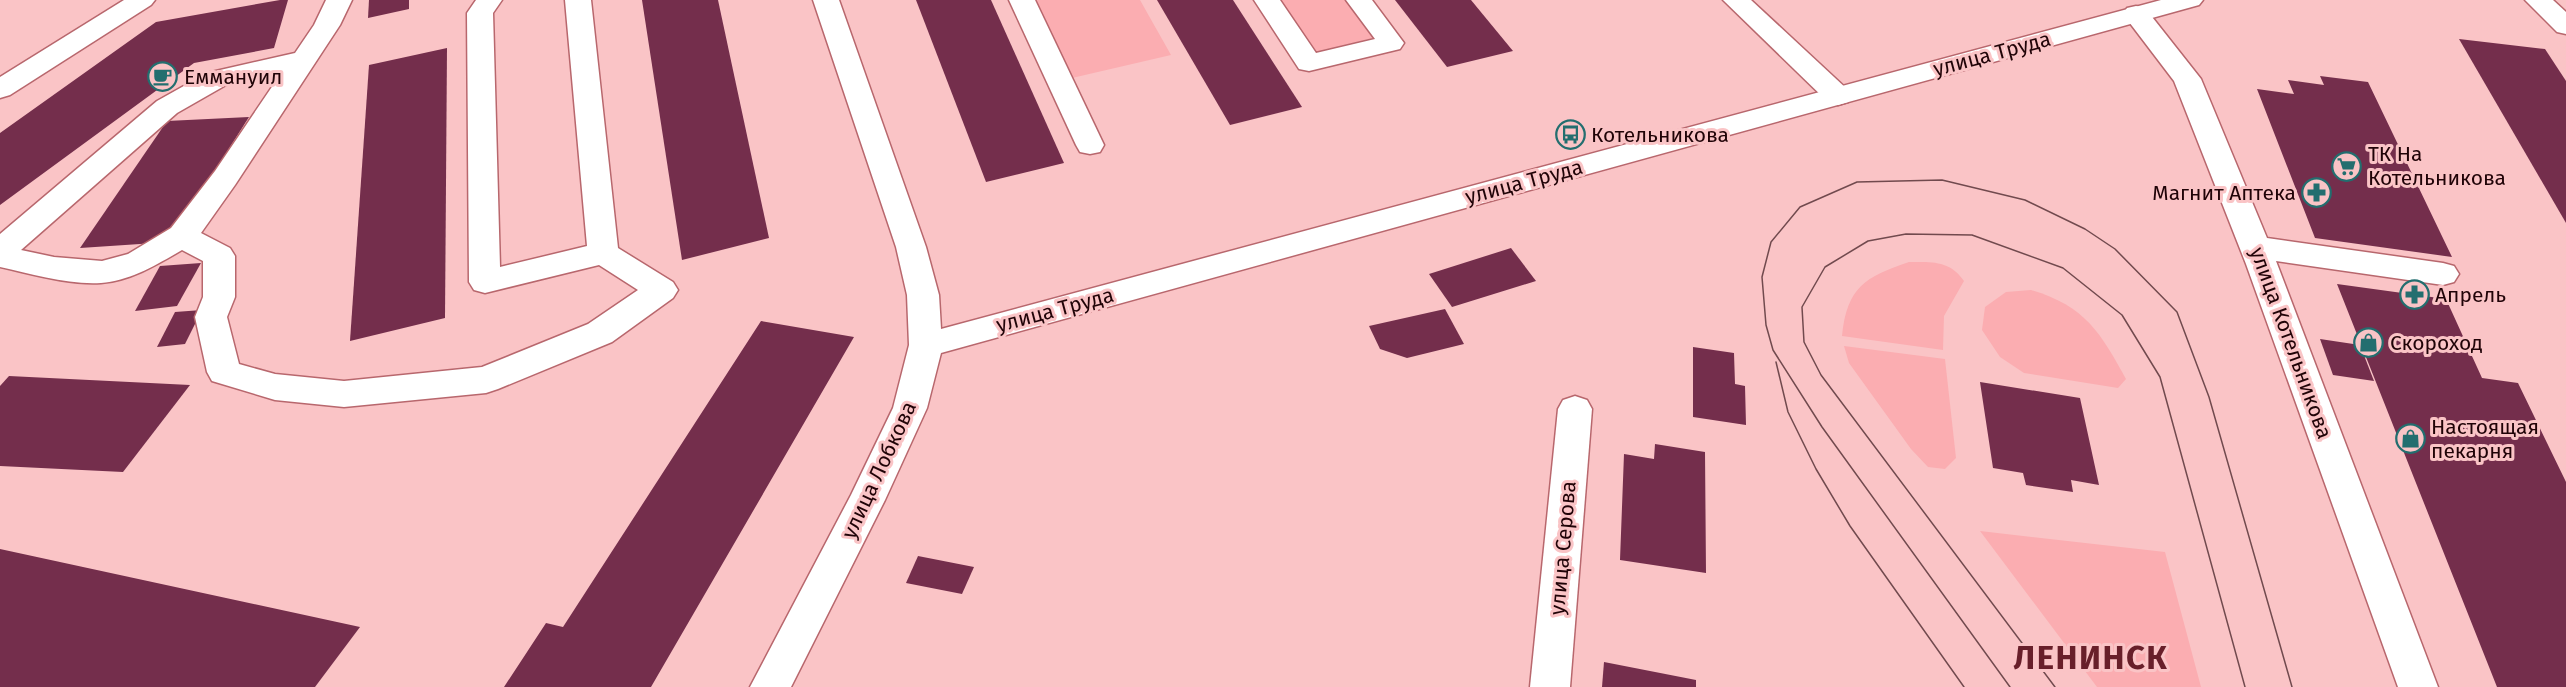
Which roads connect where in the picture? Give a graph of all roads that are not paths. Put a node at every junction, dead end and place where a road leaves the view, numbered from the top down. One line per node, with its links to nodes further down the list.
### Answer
1 (339, 0): 14 (main road)
2 (489, 0): 21 (main road)
3 (578, 0): 21 (main road)
4 (826, 0): 24 (main road, улица Лобкова)
5 (1022, 0): 17 (main road)
6 (1267, 0): 7 (main road)
7 (1359, 0)
8 (1736, 0): 16 (main road)
9 (2190, 0): 12 (main road, улица Труда)
10 (2538, 0): 13 (main road)
11 (134, 4): 15 (main road)
12 (2136, 14): 16 (main road, улица Труда); 19 (main road, улица Котельникова)
13 (2566, 26)
14 (304, 59): 18 (main road); 20 (main road)
15 (0, 90)
16 (1838, 96): 24 (main road, улица Труда)
17 (1090, 145)
18 (182, 236): 21 (main road); 22 (main road)
19 (2255, 247): 23 (main road); 28 (main road, улица Котельникова)
20 (0, 249)
21 (603, 253)
22 (0, 256)
23 (2444, 274)
24 (926, 345): 26 (main road, улица Лобкова)
25 (1575, 409): 27 (main road, улица Серова)
26 (770, 687)
27 (1550, 687)
28 (2418, 687)

